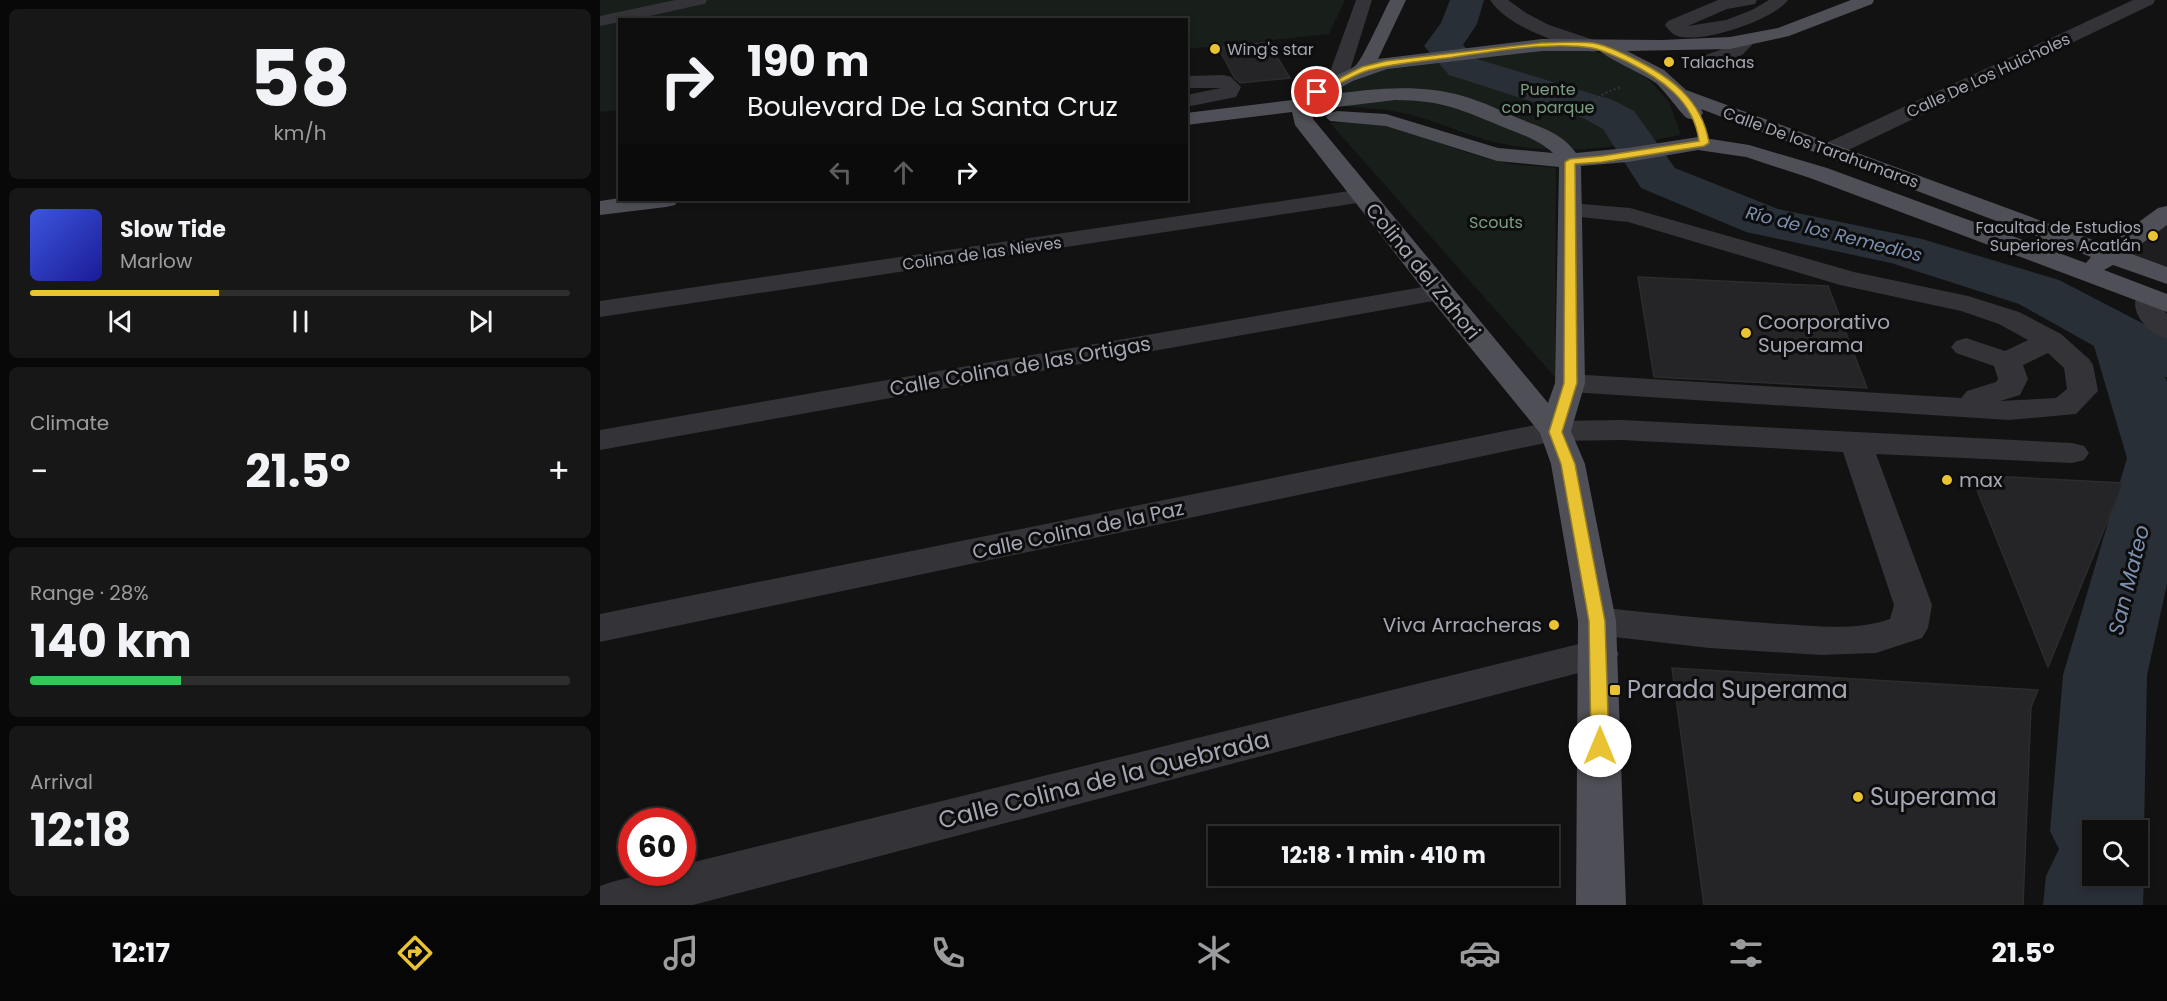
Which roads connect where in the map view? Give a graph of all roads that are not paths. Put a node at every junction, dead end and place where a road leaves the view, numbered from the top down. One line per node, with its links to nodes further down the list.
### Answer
1 (631, 0): 11 (street)
2 (699, 0): 12 (street)
3 (1365, 0): 17 (street)
4 (1398, 0): 16 (main road)
5 (1498, 0): 14 (street)
6 (1749, 0): 7 (street)
7 (1780, 0)
8 (1866, 0): 13 (main road)
9 (2115, 0): 10 (street)
10 (2147, 5): 25 (street, Calle De Los Huicholes)
11 (600, 8)
12 (600, 21)
13 (1740, 42): 14 (main road); 15 (street)
14 (1593, 46): 16 (main road); 19 (main road)
15 (1696, 65)
16 (1364, 69): 17 (main road)
17 (1337, 81): 21 (main road)
18 (1188, 82): 20 (street)
19 (1682, 95): 24 (main road, Calle De los Tarahumaras); 25 (main road, Calle De los Tarahumaras)
20 (1188, 101)
21 (1302, 112): 22 (main road); 23 (main road); 26 (main road); 26 (main road); 29 (main road, Colina del Zahori)
22 (1188, 119)
23 (1188, 135)
24 (1704, 143): 26 (main road); 35 (main road, Calle De los Tarahumaras)
25 (1830, 150): 34 (main road, Calle De los Tarahumaras)
26 (1570, 162): 32 (main road)
27 (618, 189): 28 (main road)
28 (600, 192)
29 (1363, 196): 36 (main road, Colina del Zahori); 38 (street, Colina de las Nieves)
30 (658, 201): 31 (main road)
31 (600, 208)
32 (1570, 210): 40 (street); 43 (main road)
33 (2167, 213): 34 (main road)
34 (2112, 254): 35 (main road); 37 (main road, Calle De los Tarahumaras)
35 (2088, 272): 37 (main road, Calle De los Tarahumaras)
36 (1440, 292): 45 (main road, Colina del Zahori); 46 (street, Calle Colina de las Ortigas)
37 (2161, 292): 39 (street)
38 (600, 309)
39 (2167, 330)
40 (2051, 340): 42 (street); 44 (street)
41 (1966, 347): 42 (street)
42 (2007, 361): 44 (street)
43 (1570, 383): 44 (street); 45 (main road)
44 (1977, 411)
45 (1555, 432): 47 (street, Calle Colina de la Paz); 49 (street, Calle Colina de la Paz); 50 (main road, Colina del Zahori)
46 (600, 440)
47 (1856, 442): 48 (street, Calle Colina de la Paz); 50 (street)
48 (2072, 453)
49 (600, 628)
50 (1598, 638): 51 (street, Calle Colina de la Quebrada); 52 (main road, Colina del Zahori)
51 (609, 905)
52 (1601, 905)

